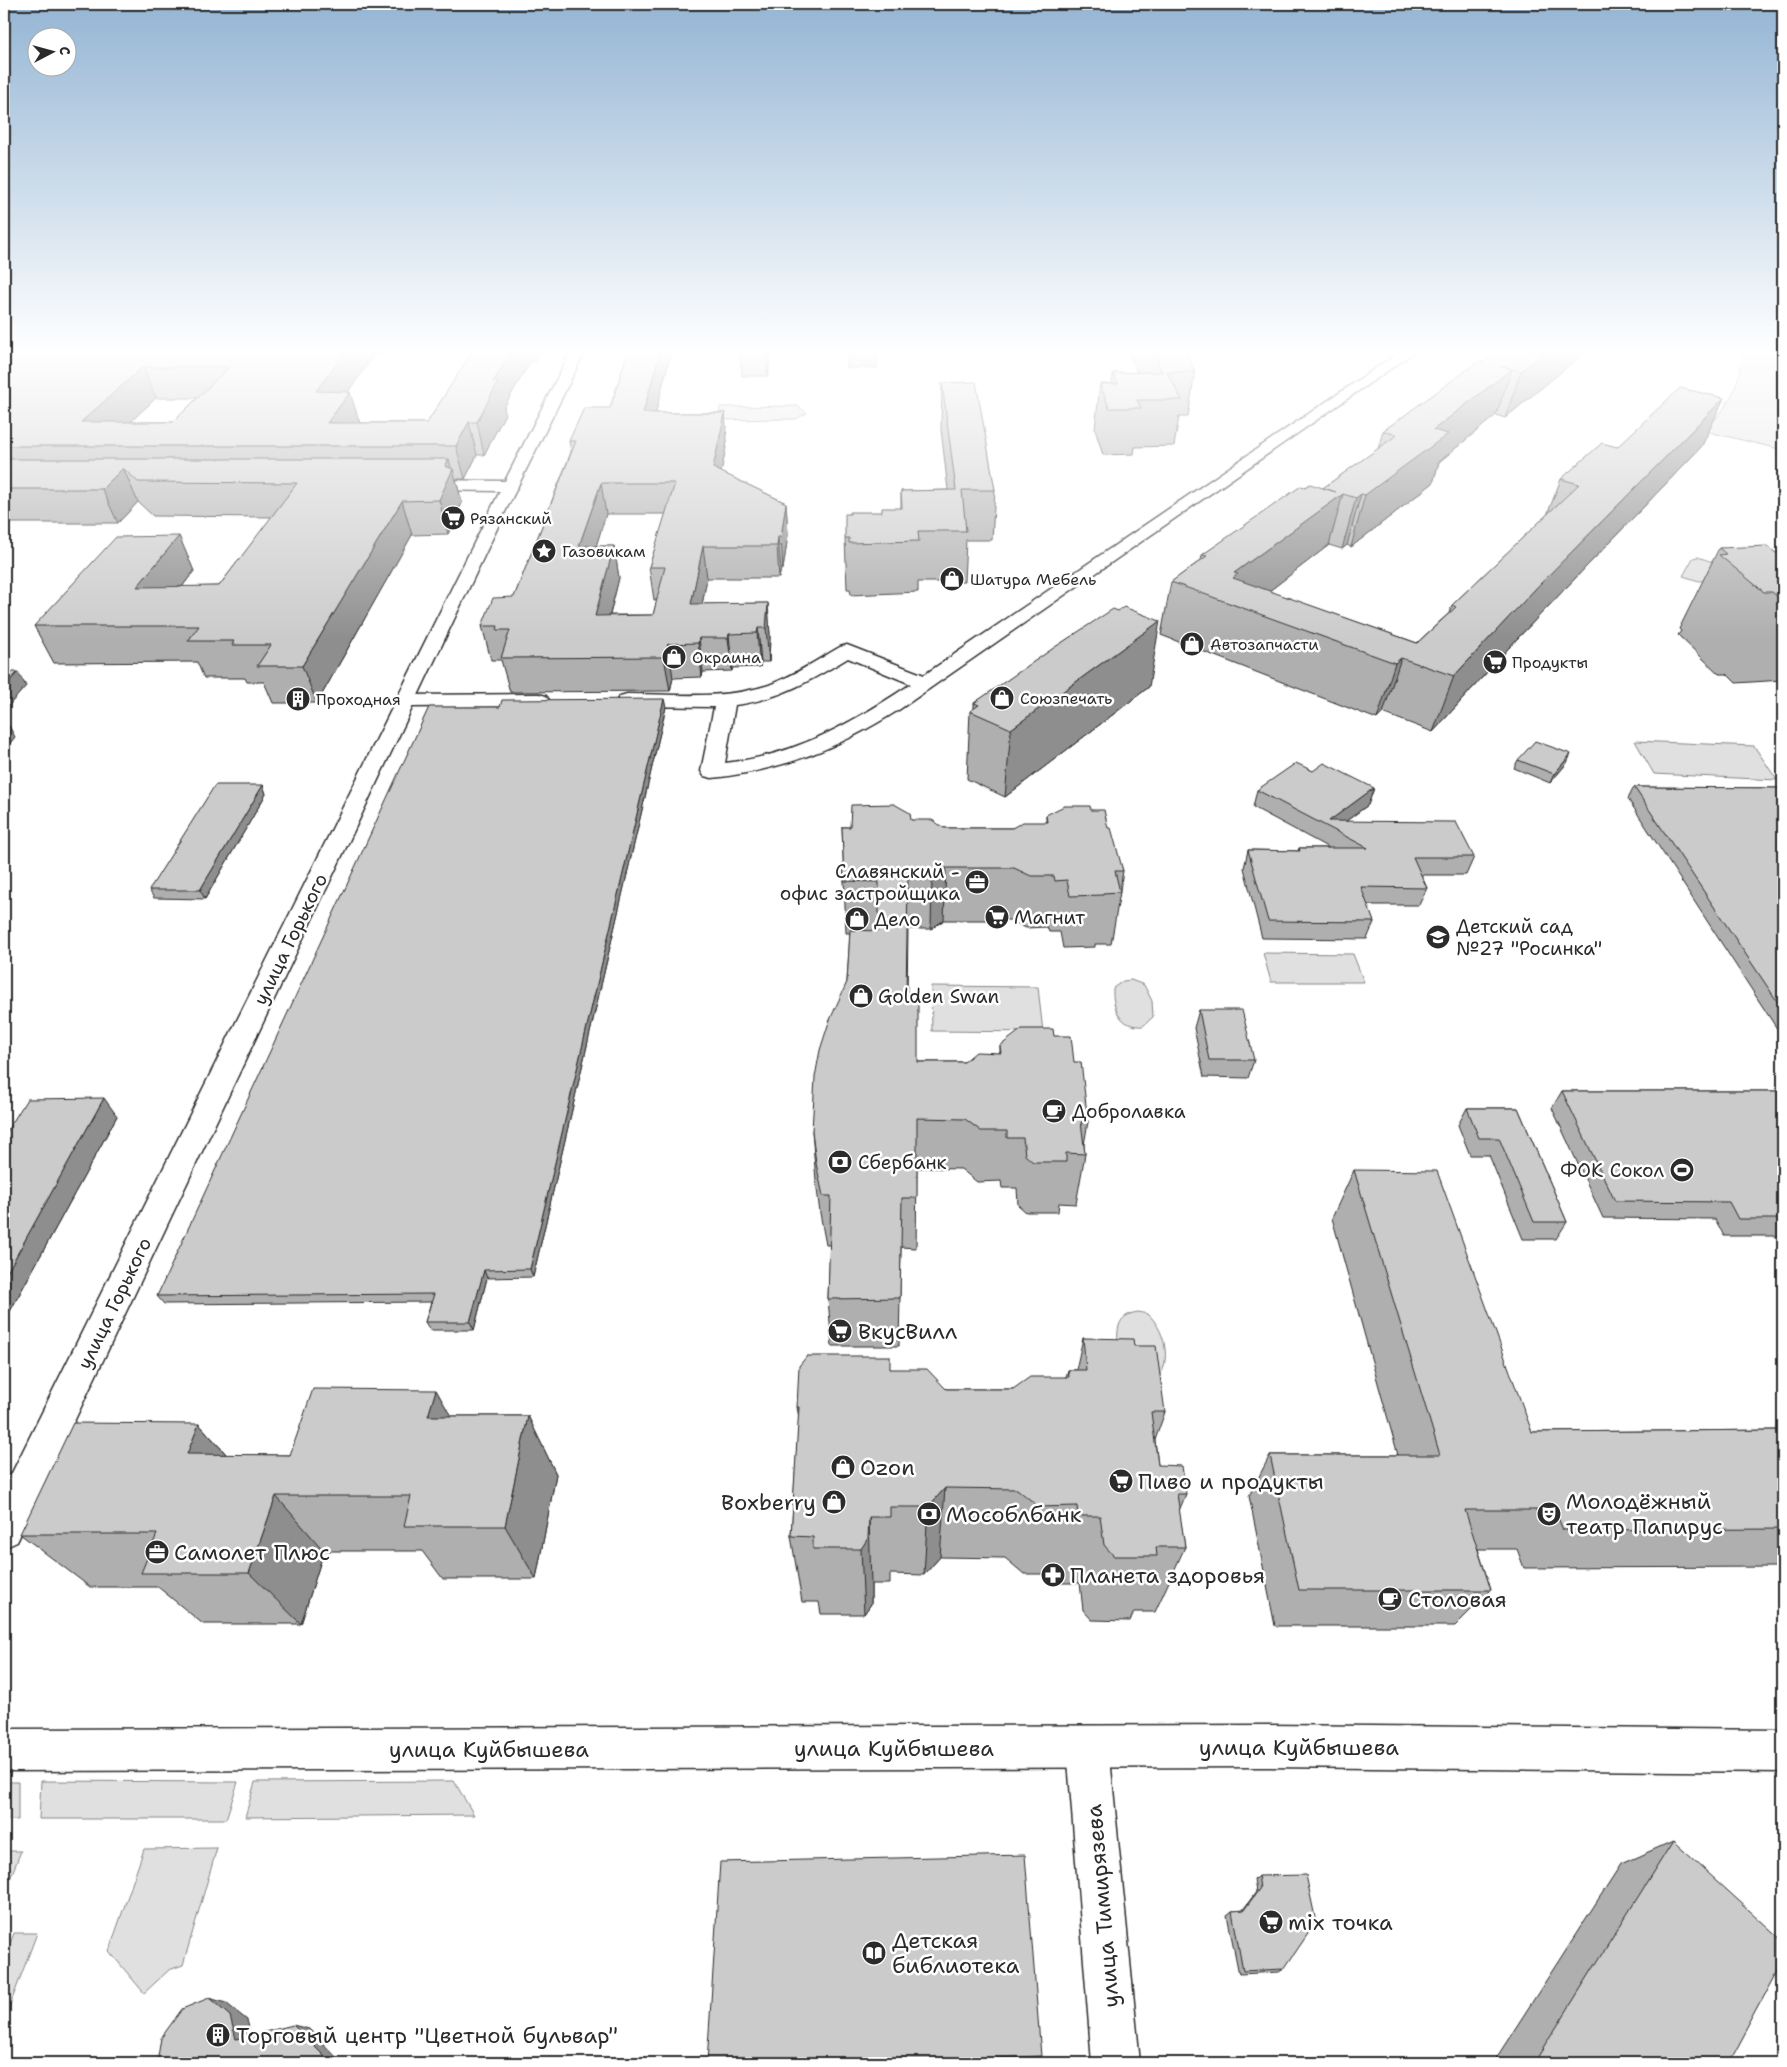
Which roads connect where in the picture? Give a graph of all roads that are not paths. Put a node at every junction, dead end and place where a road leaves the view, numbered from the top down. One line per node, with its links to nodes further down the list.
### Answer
1 (530, 445): 4 (street, улица Горького)
2 (1272, 445): 5 (street)
3 (403, 486): 4 (street)
4 (510, 486): 9 (street, улица Горького)
5 (925, 682): 6 (street); 6 (street)
6 (726, 699): 8 (street)
7 (558, 700): 9 (street)
8 (606, 700)
9 (406, 701): 10 (street, улица Горького)
10 (4, 1529)
11 (1088, 1748): 12 (street, улица Куйбышева); 13 (street, улица Куйбышева); 14 (street, улица Тимирязева)
12 (4, 1750)
13 (1783, 1751)
14 (1116, 2063)

